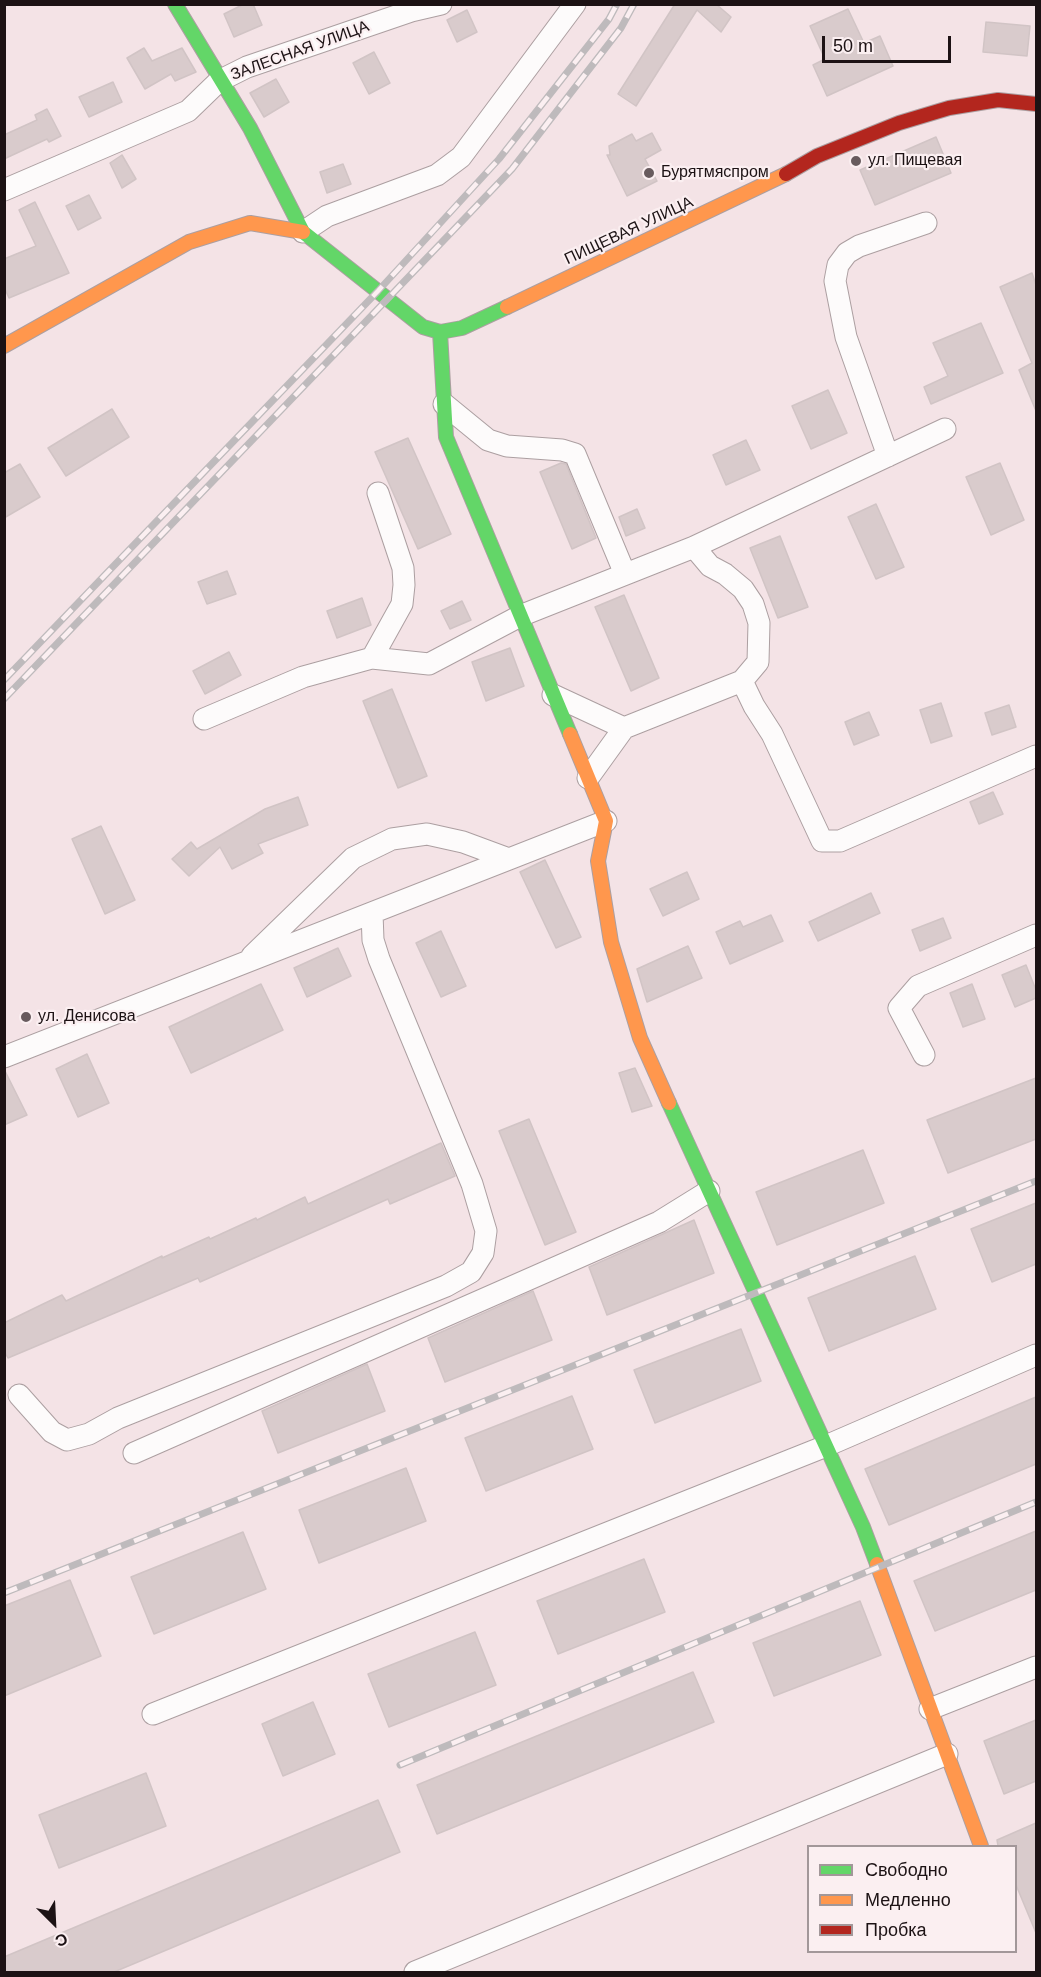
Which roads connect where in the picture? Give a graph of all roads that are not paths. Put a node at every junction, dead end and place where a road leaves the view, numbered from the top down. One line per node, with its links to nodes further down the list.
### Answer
1 (175, 4): 4 (street)
2 (441, 4): 4 (street, ЗАЛЕСНАЯ УЛИЦА)
3 (565, 10): 8 (street)
4 (219, 81): 6 (street, ЗАЛЕСНАЯ УЛИЦА); 8 (street)
5 (1036, 104): 9 (street, ПИЩЕВАЯ УЛИЦА)
6 (4, 190)
7 (926, 223): 13 (street)
8 (303, 232): 9 (street); 10 (street)
9 (440, 332): 11 (street)
10 (4, 346)
11 (444, 404): 16 (street); 17 (street)
12 (945, 429): 13 (street)
13 (888, 456): 15 (street)
14 (378, 493): 18 (street)
15 (694, 547): 16 (street); 19 (street)
16 (625, 574): 17 (street)
17 (520, 616): 18 (street); 20 (street)
18 (372, 658): 21 (street)
19 (742, 681): 22 (street); 23 (street)
20 (553, 694): 22 (street); 24 (street)
21 (204, 719)
22 (624, 728): 24 (street)
23 (1036, 756)
24 (588, 778): 25 (street)
25 (606, 821): 26 (street); 32 (street)
26 (509, 859): 27 (street); 29 (street)
27 (372, 913): 29 (street); 34 (street)
28 (1036, 935): 30 (street)
29 (246, 963): 31 (street)
30 (924, 1055)
31 (4, 1057)
32 (709, 1191): 35 (street); 36 (street)
33 (1036, 1355): 35 (street)
34 (19, 1395)
35 (826, 1446): 38 (street); 39 (street)
36 (135, 1453)
37 (1036, 1667): 38 (street)
38 (930, 1709): 40 (street)
39 (153, 1713)
40 (947, 1754): 41 (street); 42 (street)
41 (981, 1845)
42 (415, 1972)

